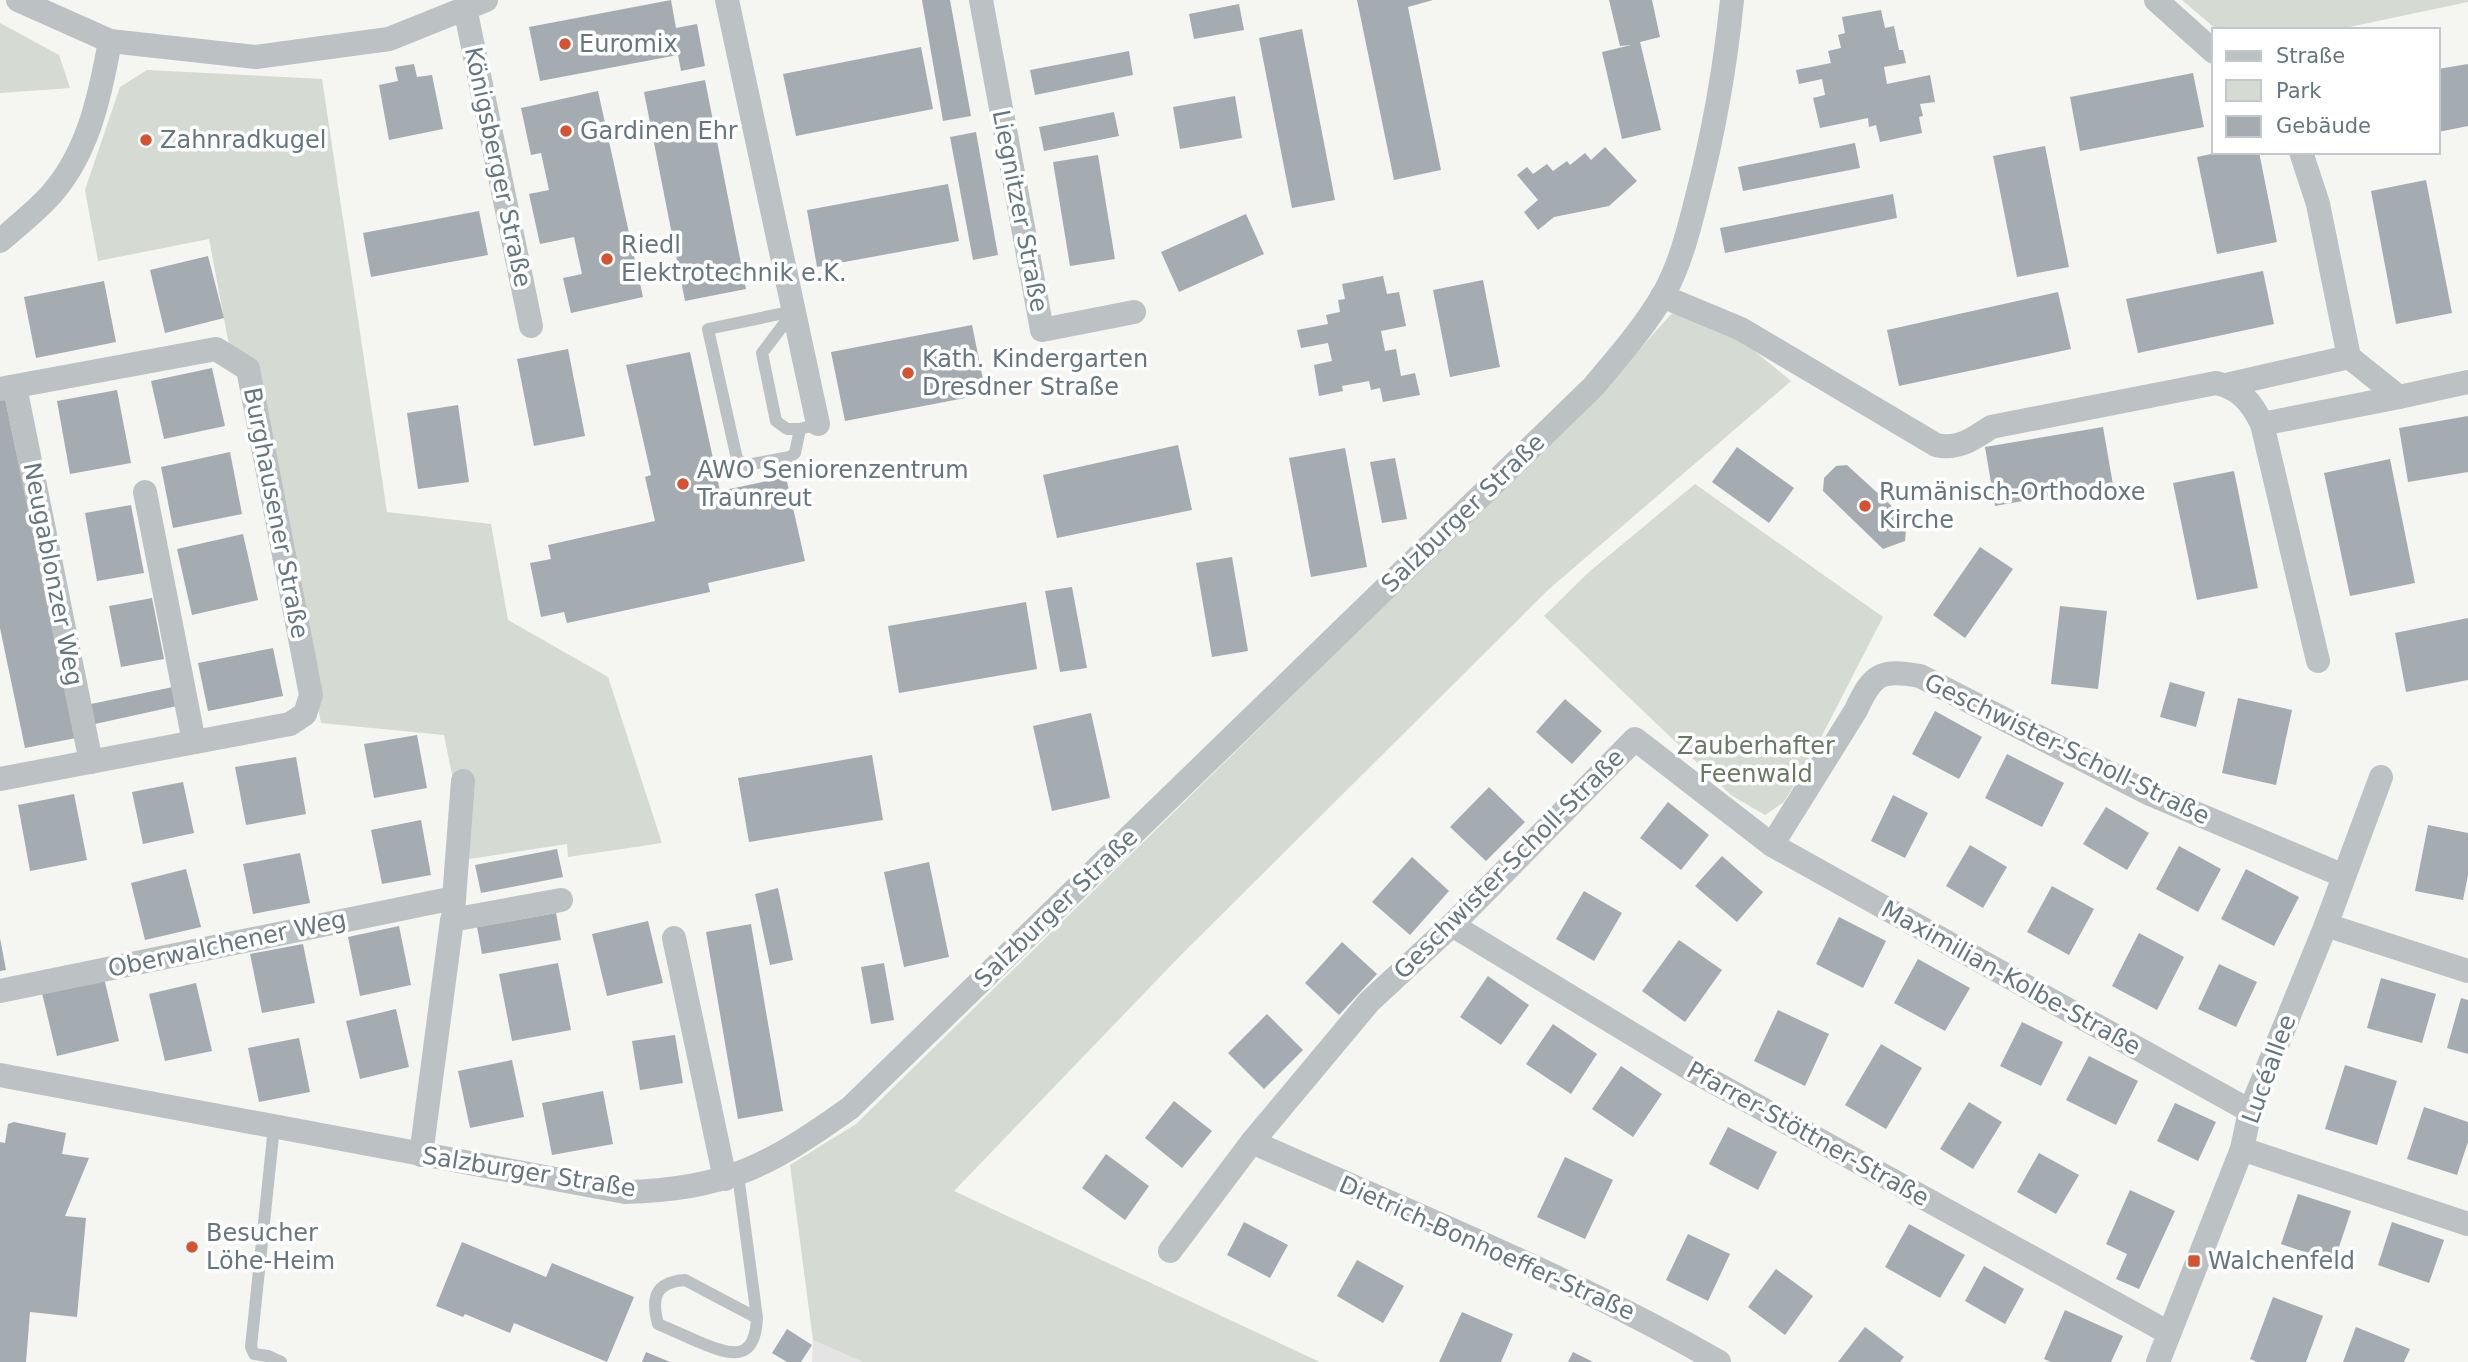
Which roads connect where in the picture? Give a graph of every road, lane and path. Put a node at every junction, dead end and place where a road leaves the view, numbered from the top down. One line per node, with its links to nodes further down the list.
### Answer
1 (18, 0): 7 (street)
2 (727, 0): 12 (street)
3 (981, 0): 13 (street, Liegnitzer Straße)
4 (1732, 0): 11 (street, Salzburger Straße)
5 (2156, 0): 8 (street)
6 (476, 4): 7 (street); 14 (street, Königsberger Straße)
7 (110, 41): 10 (street)
8 (2212, 50)
9 (2302, 154): 15 (street)
10 (0, 241)
11 (1662, 296): 17 (street); 44 (street, Salzburger Straße)
12 (794, 311): 21 (street); 21 (lane); 21 (lane)
13 (1134, 312)
14 (531, 326)
15 (2349, 357): 17 (street); 19 (street)
16 (2468, 382): 19 (street)
17 (2226, 385): 20 (street)
18 (8, 388): 24 (street, Burghausener Straße); 25 (street, Neugablonzer Weg)
19 (2399, 397): 20 (street)
20 (2262, 424): 23 (street)
21 (809, 426)
22 (145, 492): 24 (street)
23 (2318, 661)
24 (194, 742): 25 (street, Burghausener Straße)
25 (91, 762): 27 (street, Burghausener Straße)
26 (2381, 776): 30 (street, Lucéallee)
27 (0, 779)
28 (463, 781): 32 (street)
29 (1772, 845): 30 (street, Geschwister-Scholl-Straße); 33 (street, Geschwister-Scholl-Straße); 39 (street, Maximilian-Kolbe-Straße)
30 (2344, 876): 34 (street, Lucéallee)
31 (561, 900): 32 (street, Oberwalchener Weg)
32 (453, 909): 37 (street, Oberwalchener Weg); 43 (street)
33 (1452, 925): 41 (street, Geschwister-Scholl-Straße); 48 (street, Pfarrer-Stöttner-Straße)
34 (2326, 925): 36 (street); 39 (street, Lucéallee)
35 (674, 938): 44 (street)
36 (2468, 971)
37 (0, 990)
38 (0, 1074): 40 (street, Salzburger Straße)
39 (2250, 1111): 42 (street, Lucéallee)
40 (274, 1127): 43 (street, Salzburger Straße); 49 (lane)
41 (1252, 1142): 46 (street, Geschwister-Scholl-Straße); 50 (street, Dietrich-Bonhoeffer-Straße)
42 (2242, 1149): 45 (street); 48 (street, Lucéallee)
43 (421, 1155): 44 (street, Salzburger Straße)
44 (732, 1177): 47 (lane)
45 (2468, 1224)
46 (1170, 1251)
47 (757, 1318): 47 (lane)
48 (2169, 1333): 51 (street, Lucéallee)
49 (281, 1362)
50 (1718, 1362)
51 (2158, 1362)

